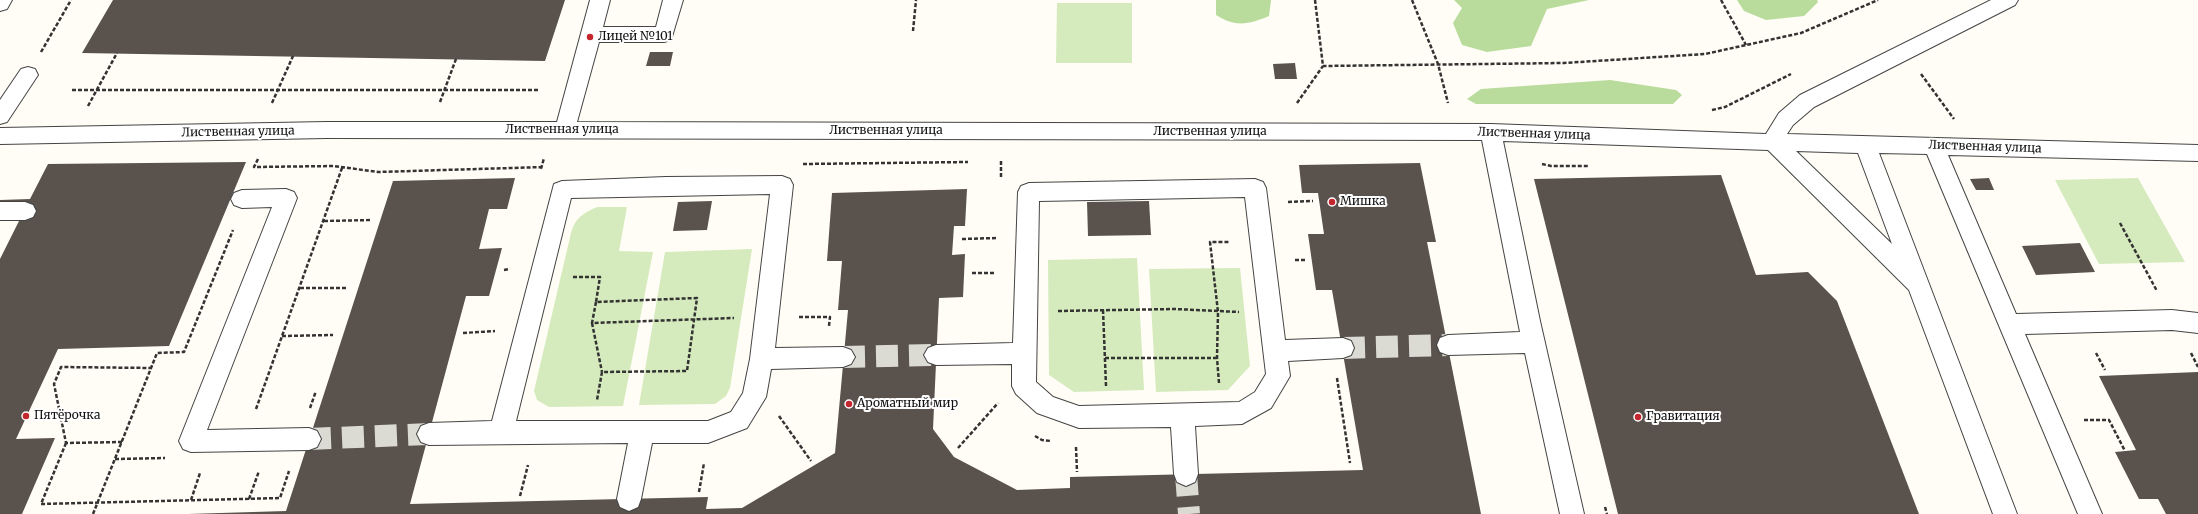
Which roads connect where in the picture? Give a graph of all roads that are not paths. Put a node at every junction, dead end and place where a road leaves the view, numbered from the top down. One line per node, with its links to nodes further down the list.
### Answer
1 (2, 0): 5 (street)
2 (600, 0): 6 (street)
3 (673, 0): 6 (street)
4 (2008, 0): 11 (street)
5 (0, 4)
6 (592, 34): 9 (street)
7 (28, 75): 8 (street)
8 (0, 116)
9 (558, 130): 10 (street, Лиственная улица); 12 (street, Лиственная улица)
10 (0, 136)
11 (1772, 141): 12 (street, Лиственная улица); 13 (street, Лиственная улица); 19 (street)
12 (1493, 142): 22 (street)
13 (1865, 144): 14 (street, Лиственная улица); 19 (street)
14 (1934, 146): 15 (street, Лиственная улица); 21 (street)
15 (2198, 153)
16 (242, 199): 34 (street)
17 (0, 211): 18 (street)
18 (25, 211)
19 (1917, 283): 38 (street)
20 (2198, 323): 21 (street)
21 (2010, 324): 39 (street)
22 (1534, 342): 23 (street); 37 (street)
23 (1448, 345)
24 (1337, 348): 25 (street)
25 (1275, 351): 26 (street); 30 (street)
26 (1024, 353): 27 (street); 30 (street)
27 (936, 355)
28 (840, 357): 29 (street)
29 (762, 359): 31 (street); 32 (street)
30 (1182, 416): 35 (street)
31 (502, 432): 32 (street); 33 (street)
32 (642, 432): 36 (street)
33 (429, 434)
34 (304, 439)
35 (1186, 474)
36 (629, 499)
37 (1572, 514)
38 (2005, 514)
39 (2090, 514)

